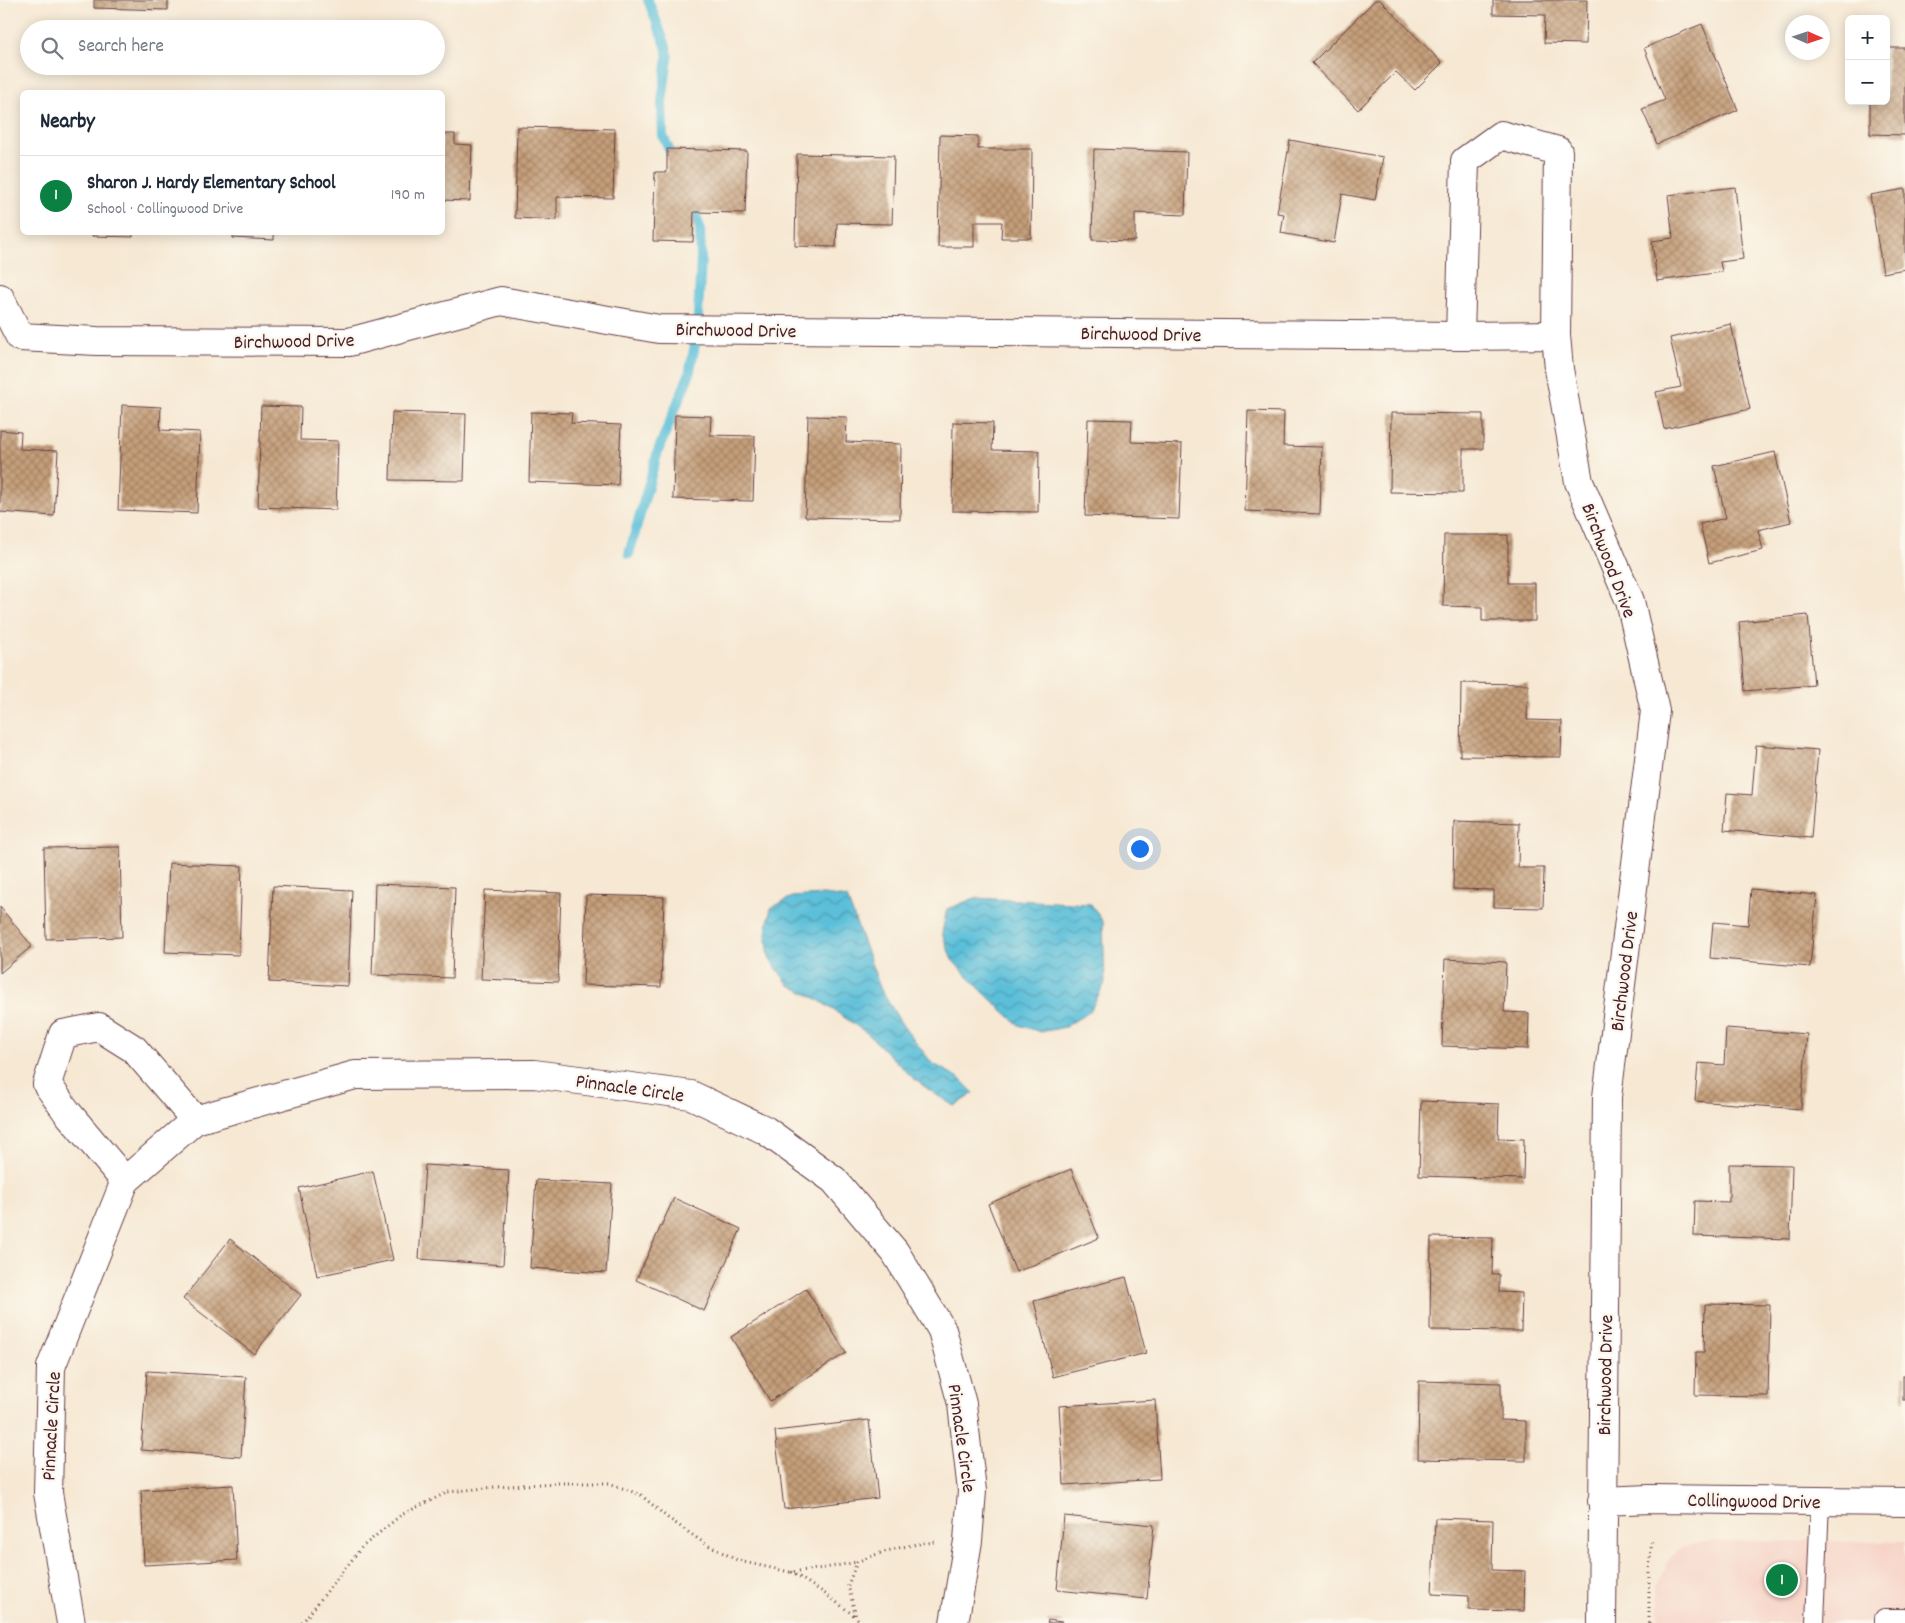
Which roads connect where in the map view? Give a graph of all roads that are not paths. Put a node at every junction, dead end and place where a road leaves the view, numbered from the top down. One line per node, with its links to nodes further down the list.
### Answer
1 (0, 298): 3 (street, Birchwood Drive)
2 (1556, 335): 3 (street, Birchwood Drive); 3 (street, Birchwood Drive); 6 (street, Birchwood Drive)
3 (1460, 336)
4 (195, 1120): 5 (street, Pinnacle Circle); 5 (street); 11 (street, Pinnacle Circle)
5 (125, 1181): 10 (street, Pinnacle Circle)
6 (1602, 1501): 7 (street, Collingwood Drive); 12 (street, Birchwood Drive)
7 (1820, 1501): 8 (street, Collingwood Drive); 13 (lane)
8 (1905, 1502)
9 (1905, 1618): 14 (lane)
10 (71, 1623)
11 (954, 1623)
12 (1602, 1623)
13 (1815, 1623)
14 (1884, 1623)

